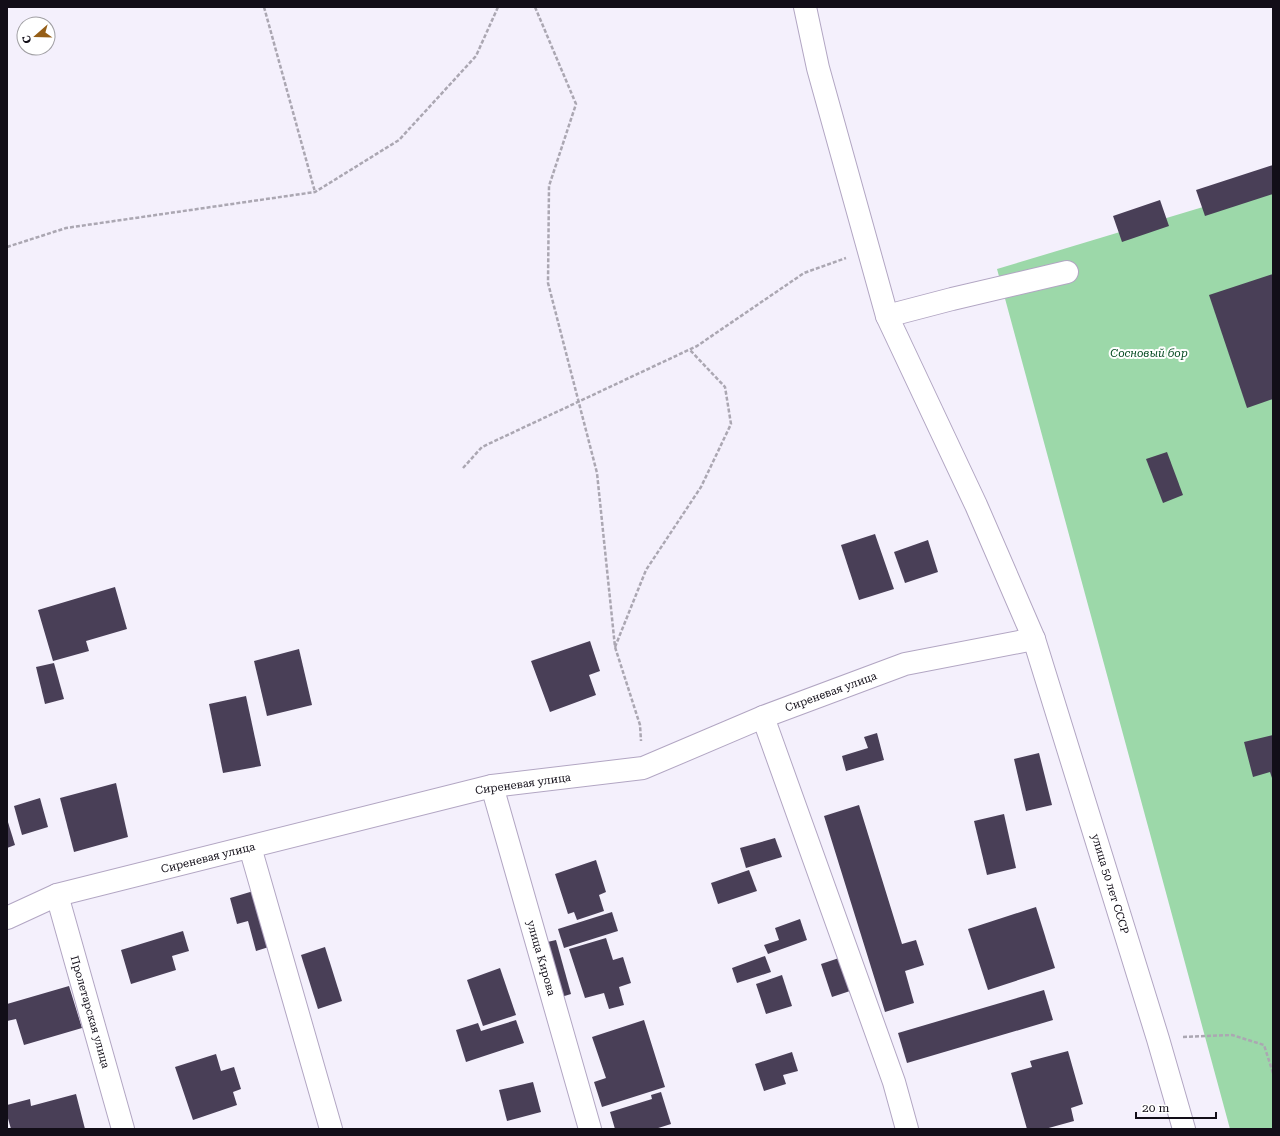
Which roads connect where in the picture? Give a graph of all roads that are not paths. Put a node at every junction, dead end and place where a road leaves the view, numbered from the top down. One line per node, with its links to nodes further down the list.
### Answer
1 (805, 7): 3 (street, улица 50 лет СССР)
2 (1067, 272): 3 (street)
3 (887, 316): 4 (street, улица 50 лет СССР)
4 (1034, 639): 5 (street, Сиреневая улица); 14 (street, улица 50 лет СССР)
5 (764, 717): 6 (street, Сиреневая улица); 13 (street)
6 (492, 786): 7 (street, Сиреневая улица); 12 (street, улица Кирова)
7 (250, 847): 8 (street, Сиреневая улица); 11 (street)
8 (57, 895): 9 (street, Сиреневая улица); 10 (street, Пролетарская улица)
9 (7, 918)
10 (123, 1129)
11 (332, 1129)
12 (590, 1129)
13 (908, 1129)
14 (1184, 1129)

